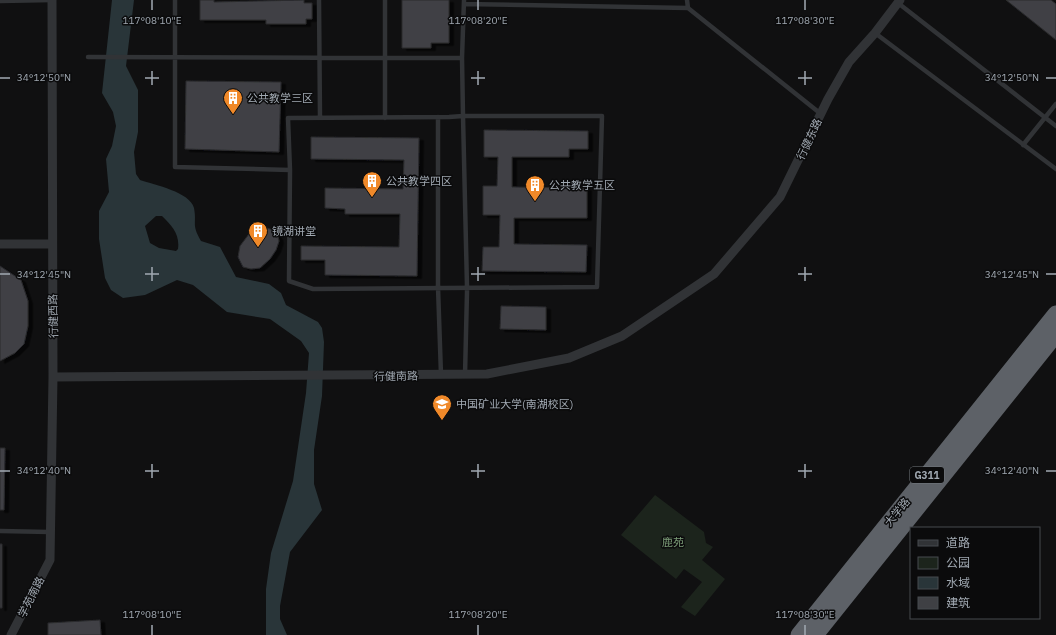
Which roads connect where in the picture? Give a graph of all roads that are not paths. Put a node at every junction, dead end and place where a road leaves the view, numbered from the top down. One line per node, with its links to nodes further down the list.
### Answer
1 (52, 0): 6 (lane); 28 (street, 行健西路)
2 (175, 0): 12 (lane)
3 (319, 0): 13 (lane)
4 (385, 0): 14 (lane)
5 (687, 0): 9 (lane)
6 (0, 1)
7 (464, 2): 9 (lane); 15 (lane)
8 (899, 2): 10 (street, 行健东路); 22 (lane)
9 (688, 8): 17 (lane)
10 (876, 33): 17 (street, 行健东路); 24 (lane)
11 (88, 56): 12 (lane)
12 (175, 57): 13 (lane); 26 (lane)
13 (319, 58): 14 (lane); 20 (lane)
14 (386, 58): 15 (lane); 21 (lane)
15 (462, 58): 18 (lane)
16 (1056, 104): 22 (lane)
17 (821, 114): 29 (street, 行健东路)
18 (463, 116): 19 (lane); 31 (lane); 31 (lane)
19 (438, 117): 21 (lane); 30 (lane)
20 (320, 118): 21 (lane); 26 (lane)
21 (385, 118)
22 (1045, 118): 23 (lane); 24 (lane)
23 (1056, 126)
24 (1023, 145): 25 (lane)
25 (1056, 169)
26 (290, 170): 30 (lane)
27 (0, 244): 28 (street)
28 (52, 244): 36 (street, 行健西路)
29 (714, 274): 35 (street, 行健南路)
30 (438, 287): 31 (lane); 34 (lane)
31 (467, 287): 35 (lane)
32 (1056, 314): 41 (highway, 大学路 / G311)
33 (1056, 334): 42 (highway, 大学路 / G311)
34 (441, 375): 35 (street, 行健南路); 36 (street, 行健南路)
35 (465, 375)
36 (54, 377): 38 (street, 行健西路)
37 (0, 531): 38 (lane)
38 (51, 532): 39 (street, 行健西路)
39 (50, 560): 40 (street, 学苑南路)
40 (12, 635)
41 (799, 635)
42 (815, 635)

